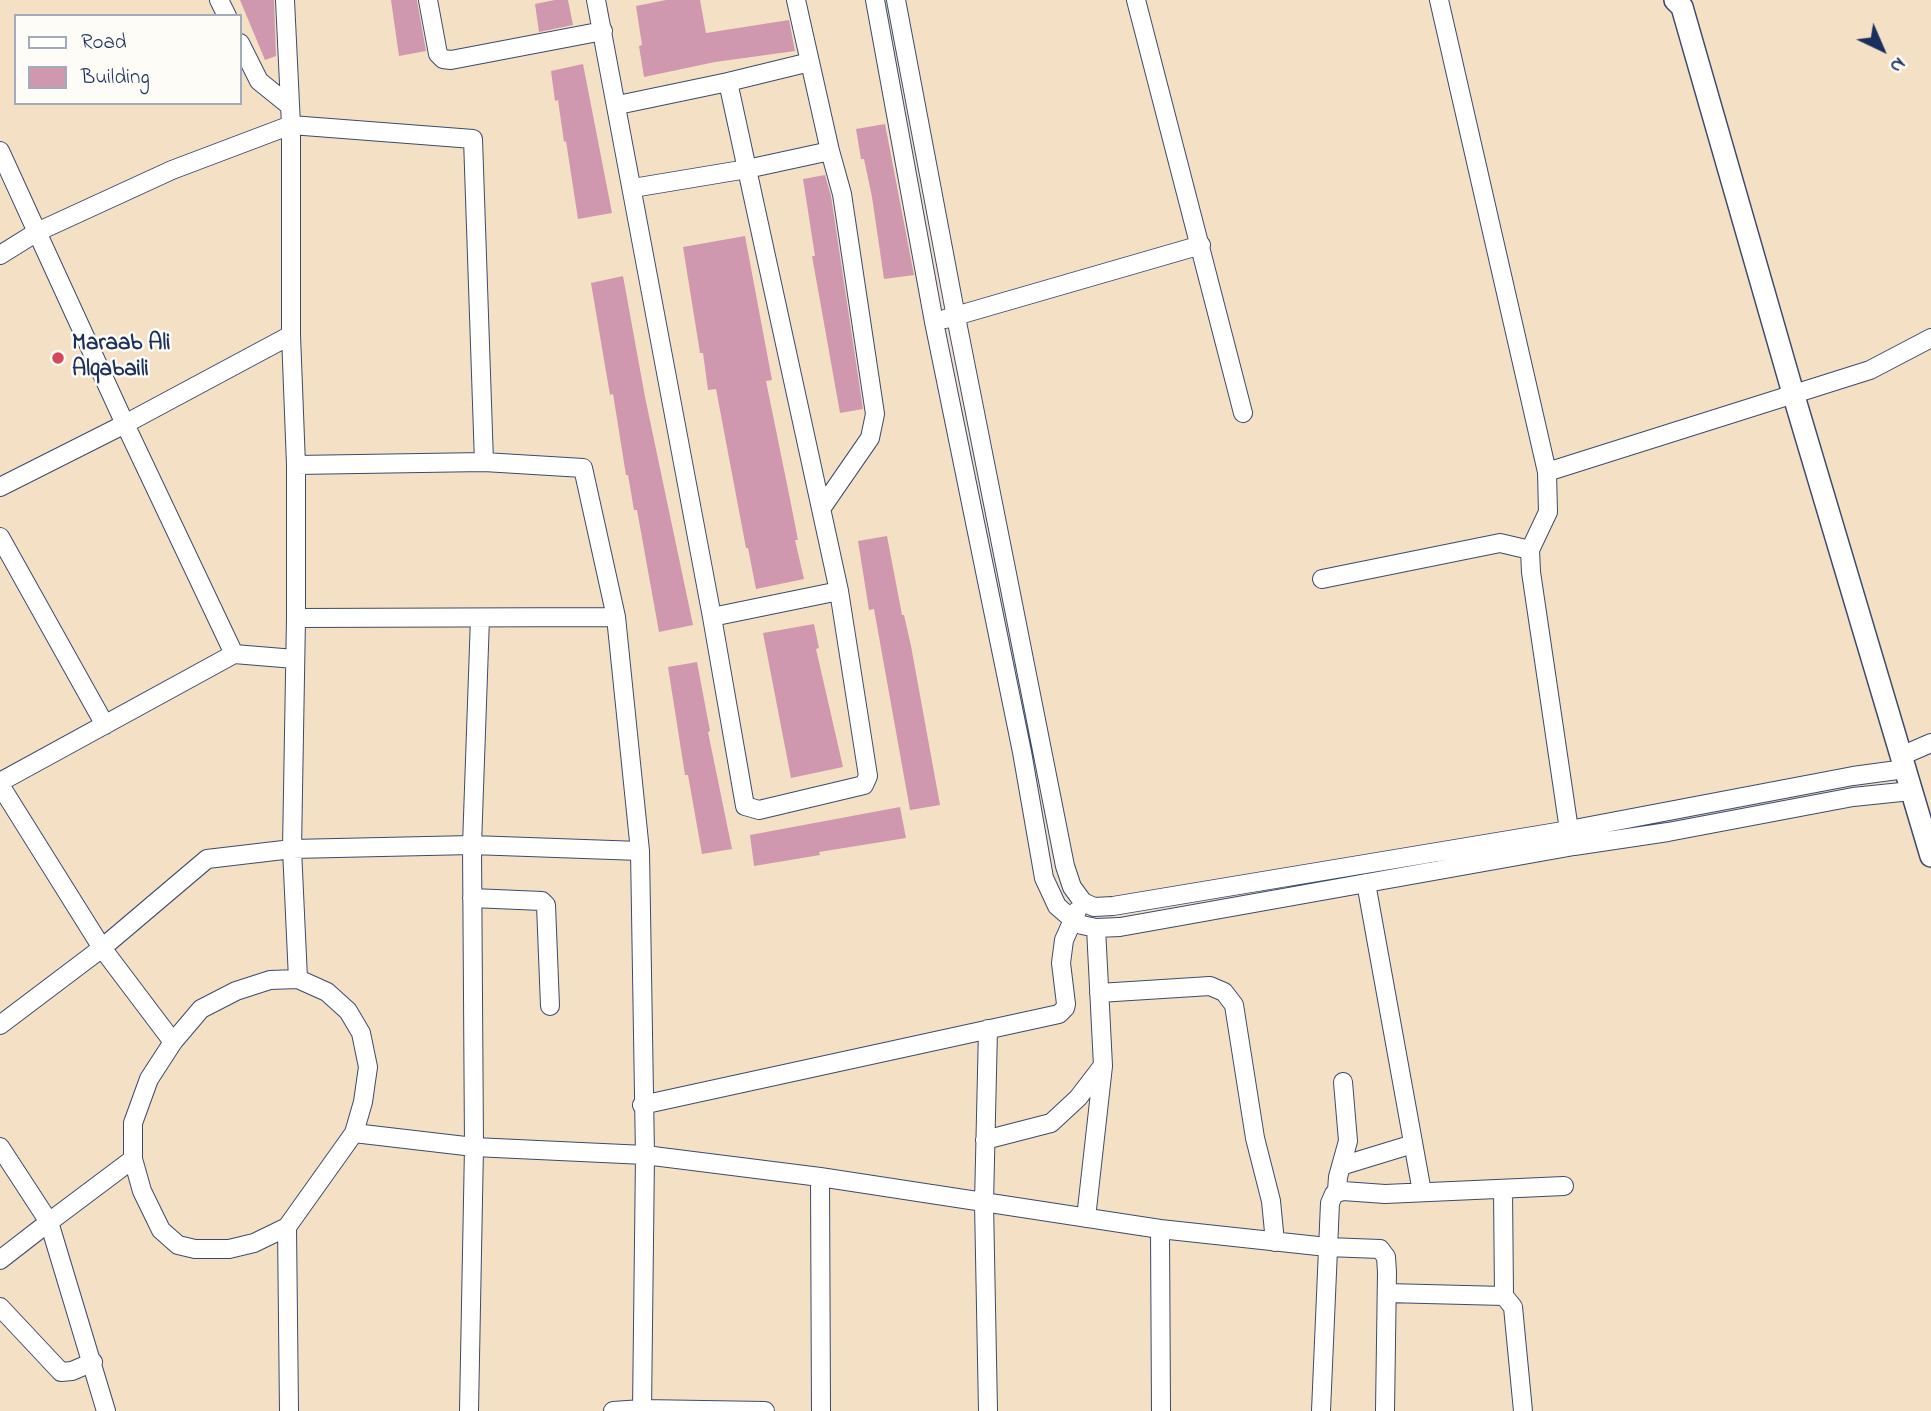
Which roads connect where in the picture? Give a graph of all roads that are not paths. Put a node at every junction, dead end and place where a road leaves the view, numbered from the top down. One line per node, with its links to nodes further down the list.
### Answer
1 (285, 0): 15 (street)
2 (428, 0): 10 (street)
3 (596, 0): 10 (street)
4 (796, 0): 12 (street)
5 (875, 0): 25 (street)
6 (896, 0): 24 (street)
7 (1136, 0): 22 (street)
8 (1439, 0): 33 (street)
9 (1680, 2): 28 (main road)
10 (603, 31): 14 (street)
11 (242, 47): 15 (street)
12 (810, 62): 13 (street); 18 (street)
13 (728, 82): 14 (street); 19 (street)
14 (618, 105): 20 (street)
15 (290, 106): 16 (street)
16 (291, 125): 21 (street); 26 (street); 31 (street)
17 (0, 151): 21 (street)
18 (830, 151): 19 (street); 35 (street)
19 (747, 169): 20 (street); 35 (street)
20 (633, 188): 41 (street)
21 (37, 232): 23 (street); 30 (street)
22 (1201, 245): 24 (street); 29 (street)
23 (0, 255)
24 (956, 317): 25 (street); 44 (street)
25 (934, 321): 45 (street)
26 (292, 335): 30 (street); 32 (street)
27 (1931, 338): 28 (street)
28 (1793, 393): 33 (street); 50 (main road)
29 (1243, 413)
30 (125, 424): 34 (street); 46 (street)
31 (484, 462): 32 (street); 40 (street)
32 (296, 464): 42 (street)
33 (1547, 472): 37 (street)
34 (0, 487)
35 (821, 509): 39 (street)
36 (0, 537): 48 (street)
37 (1530, 550): 38 (street); 53 (street)
38 (1322, 579)
39 (839, 592): 41 (street); 41 (street)
40 (616, 617): 43 (street); 56 (street)
41 (712, 617)
42 (296, 618): 43 (street); 47 (street)
43 (480, 618): 54 (street)
44 (1017, 626): 45 (street); 61 (street)
45 (997, 630): 62 (street)
46 (234, 654): 47 (street); 48 (street)
47 (295, 659): 55 (street)
48 (105, 725): 51 (street)
49 (1931, 743): 50 (street)
50 (1903, 763): 52 (main road); 53 (street)
51 (0, 783): 64 (street)
52 (1911, 791): 53 (street); 57 (main road)
53 (1572, 838): 58 (street); 59 (street)
54 (472, 845): 55 (street); 56 (street); 60 (street)
55 (292, 849): 64 (street); 65 (street)
56 (640, 851): 73 (street)
57 (1931, 856)
58 (1374, 862): 59 (street); 61 (street)
59 (1371, 882): 63 (street); 76 (street)
60 (472, 898): 67 (street); 78 (street)
61 (1083, 902): 62 (street)
62 (1072, 919): 63 (street); 69 (street)
63 (1096, 928): 66 (street)
64 (102, 948): 68 (street); 70 (street)
65 (298, 979): 70 (street); 74 (street)
66 (1099, 993): 71 (street); 92 (street)
67 (550, 1006)
68 (0, 1025)
69 (988, 1029): 73 (street); 75 (street)
70 (173, 1042): 80 (street)
71 (1103, 1066): 75 (street); 88 (street)
72 (1343, 1082): 81 (street)
73 (642, 1105): 79 (street)
74 (354, 1133): 78 (street); 90 (street)
75 (985, 1140): 87 (street)
76 (1413, 1144): 81 (street); 86 (street)
77 (0, 1147): 89 (street)
78 (474, 1147): 79 (street); 102 (street)
79 (645, 1155): 82 (street); 99 (street)
80 (133, 1159): 89 (street); 90 (street)
81 (1341, 1166): 85 (street)
82 (820, 1177): 87 (street); 105 (street)
83 (1564, 1186): 84 (street)
84 (1503, 1189): 86 (street); 96 (street)
85 (1337, 1191): 86 (street); 93 (street)
86 (1422, 1192)
87 (984, 1203): 88 (street); 106 (street)
88 (1086, 1218): 91 (street)
89 (49, 1222): 94 (street); 98 (street)
90 (287, 1227): 101 (street)
91 (1160, 1229): 92 (street); 107 (street)
92 (1275, 1242): 93 (street)
93 (1327, 1247): 95 (street); 108 (street)
94 (0, 1260)
95 (1387, 1293): 96 (street); 109 (street)
96 (1504, 1296): 110 (street)
97 (0, 1307): 98 (street)
98 (93, 1362): 100 (street)
99 (642, 1410): 103 (street); 104 (street)
100 (106, 1411)
101 (289, 1411)
102 (468, 1411)
103 (613, 1411)
104 (765, 1411)
105 (821, 1411)
106 (988, 1411)
107 (1161, 1411)
108 (1321, 1411)
109 (1385, 1411)
110 (1523, 1411)

